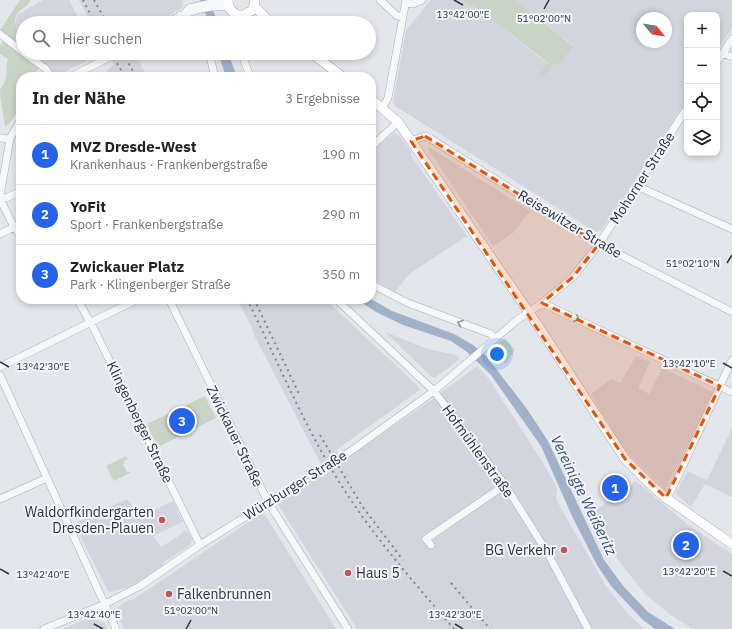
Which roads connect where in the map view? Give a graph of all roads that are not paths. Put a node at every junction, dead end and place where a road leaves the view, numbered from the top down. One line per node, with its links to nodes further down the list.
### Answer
1 (380, 0): 9 (street)
2 (422, 0): 3 (street)
3 (406, 2): 9 (street)
4 (225, 3): 5 (main road); 6 (street)
5 (253, 7): 8 (main road)
6 (182, 14): 7 (street)
7 (179, 16)
8 (263, 16)
9 (403, 18): 27 (street)
10 (0, 34): 12 (street)
11 (732, 39): 13 (street)
12 (16, 46)
13 (723, 53): 14 (street); 15 (street)
14 (732, 57)
15 (720, 58)
16 (34, 60): 21 (street)
17 (104, 60): 22 (street)
18 (211, 60): 23 (street)
19 (244, 60): 24 (street)
20 (320, 60): 25 (main road)
21 (48, 72)
22 (80, 72)
23 (214, 72)
24 (248, 72)
25 (336, 72)
26 (376, 103): 27 (main road)
27 (382, 108): 29 (main road)
28 (684, 113): 35 (street, Mohorner Straße)
29 (398, 122): 33 (main road); 34 (street)
30 (16, 129): 32 (street)
31 (0, 138): 32 (street)
32 (10, 140): 37 (street)
33 (411, 141): 42 (street, Reisewitzer Straße); 49 (main road)
34 (376, 143)
35 (637, 186): 39 (street); 42 (street, Mohorner Straße)
36 (16, 193): 37 (street)
37 (0, 198): 38 (street)
38 (14, 227): 40 (street); 41 (street)
39 (732, 229)
40 (16, 230)
41 (0, 234)
42 (599, 244): 44 (street, Mohorner Straße); 50 (street, Reisewitzer Straße)
43 (376, 287): 52 (street, one-way to 43)
44 (542, 303): 49 (street, Mohorner Straße); 56 (street, one-way to 56)
45 (79, 304): 51 (street, Klingenberger Straße)
46 (128, 304): 51 (street)
47 (171, 304): 63 (street, Zwickauer Straße)
48 (341, 304): 57 (street, Hofmühlenstraße)
49 (528, 312): 52 (street, Würzburger Straße); 61 (main road)
50 (732, 312)
51 (90, 323): 54 (street); 65 (street, Klingenberger Straße)
52 (495, 339): 57 (street, Würzburger Straße)
53 (732, 360): 56 (street)
54 (0, 367)
55 (0, 377): 59 (street)
56 (720, 386): 58 (street); 61 (street)
57 (434, 391): 60 (street, Hofmühlenstraße); 63 (street, Würzburger Straße)
58 (732, 392)
59 (46, 478): 62 (street); 67 (street)
60 (505, 485): 66 (street); 71 (street, Hofmühlenstraße)
61 (666, 498): 64 (main road)
62 (0, 499)
63 (268, 502): 65 (street, Würzburger Straße); 70 (street, Zwickauer Straße)
64 (732, 544)
65 (200, 545): 67 (street, Würzburger Straße)
66 (431, 545)
67 (105, 604): 68 (street, Würzburger Straße); 69 (street)
68 (44, 629)
69 (116, 629)
70 (348, 629)
71 (588, 629)

